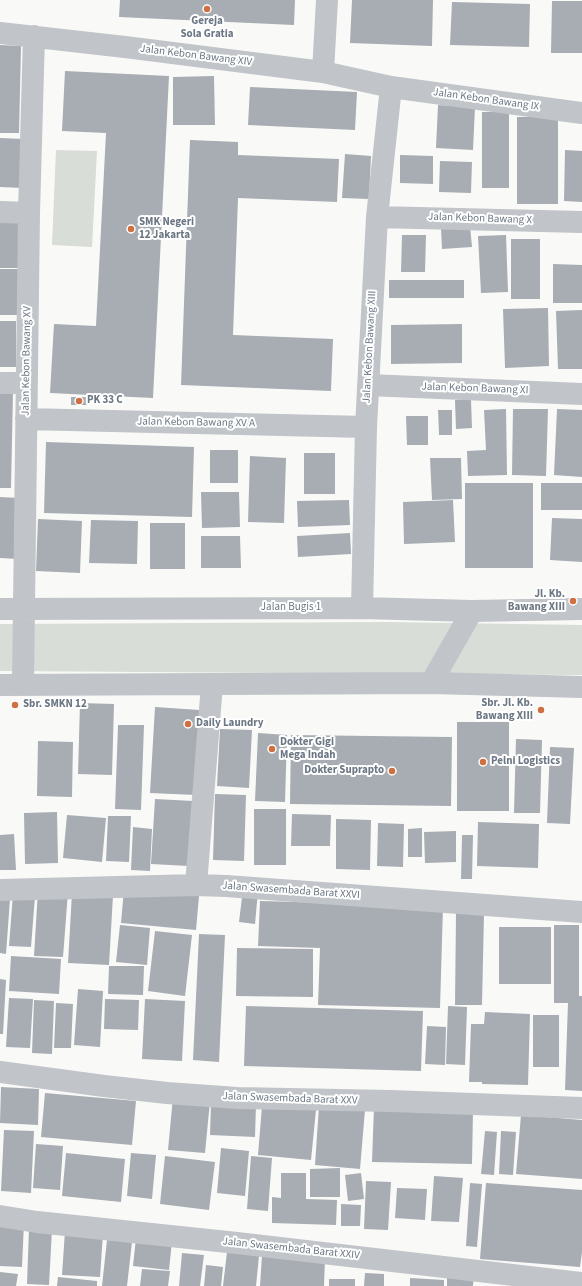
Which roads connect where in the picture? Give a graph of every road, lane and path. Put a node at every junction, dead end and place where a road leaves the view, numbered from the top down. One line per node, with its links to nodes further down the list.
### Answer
1 (327, 0): 4 (street)
2 (0, 33): 3 (street, Jalan Kebon Bawang XIV)
3 (34, 36): 4 (street, Jalan Kebon Bawang XIV); 8 (street, Jalan Kebon Bawang XV)
4 (323, 72): 5 (street, Jalan Kebon Bawang XIV)
5 (391, 87): 6 (street, Jalan Kebon Bawang IX); 9 (street, Jalan Kebon Bawang XIII)
6 (582, 113)
7 (0, 212): 8 (street)
8 (28, 213): 12 (street, Jalan Kebon Bawang XV)
9 (377, 217): 10 (street, Jalan Kebon Bawang X); 13 (street, Jalan Kebon Bawang XIII)
10 (582, 222)
11 (0, 383): 12 (street)
12 (27, 383): 15 (street, Jalan Kebon Bawang XV)
13 (368, 385): 14 (street, Jalan Kebon Bawang XI); 16 (street, Jalan Kebon Bawang XIII)
14 (582, 394)
15 (26, 419): 16 (street, Jalan Kebon Bawang XV A); 19 (street, Jalan Kebon Bawang XV)
16 (366, 427): 17 (street, Jalan Kebon Bawang XIII)
17 (362, 608): 19 (street, Jalan Bugis 1); 21 (street, Jalan Bugis 1)
18 (0, 609): 19 (street, Jalan Bugis 1)
19 (24, 609): 25 (street, Jalan Kebon Bawang XV)
20 (582, 609): 21 (street, Jalan Bugis 1)
21 (472, 611): 22 (street)
22 (431, 683): 23 (street); 26 (street)
23 (212, 684): 25 (street); 27 (street)
24 (0, 685): 25 (street)
25 (23, 685)
26 (582, 687)
27 (196, 885): 28 (street, Jalan Swasembada Barat XXVI); 29 (street, Jalan Swasembada Barat XXVI)
28 (0, 890)
29 (582, 912)
30 (0, 1072): 31 (street, Jalan Swasembada Barat XXV)
31 (582, 1108)
32 (0, 1216): 33 (street, Jalan Swasembada Barat XXIV)
33 (582, 1283)

